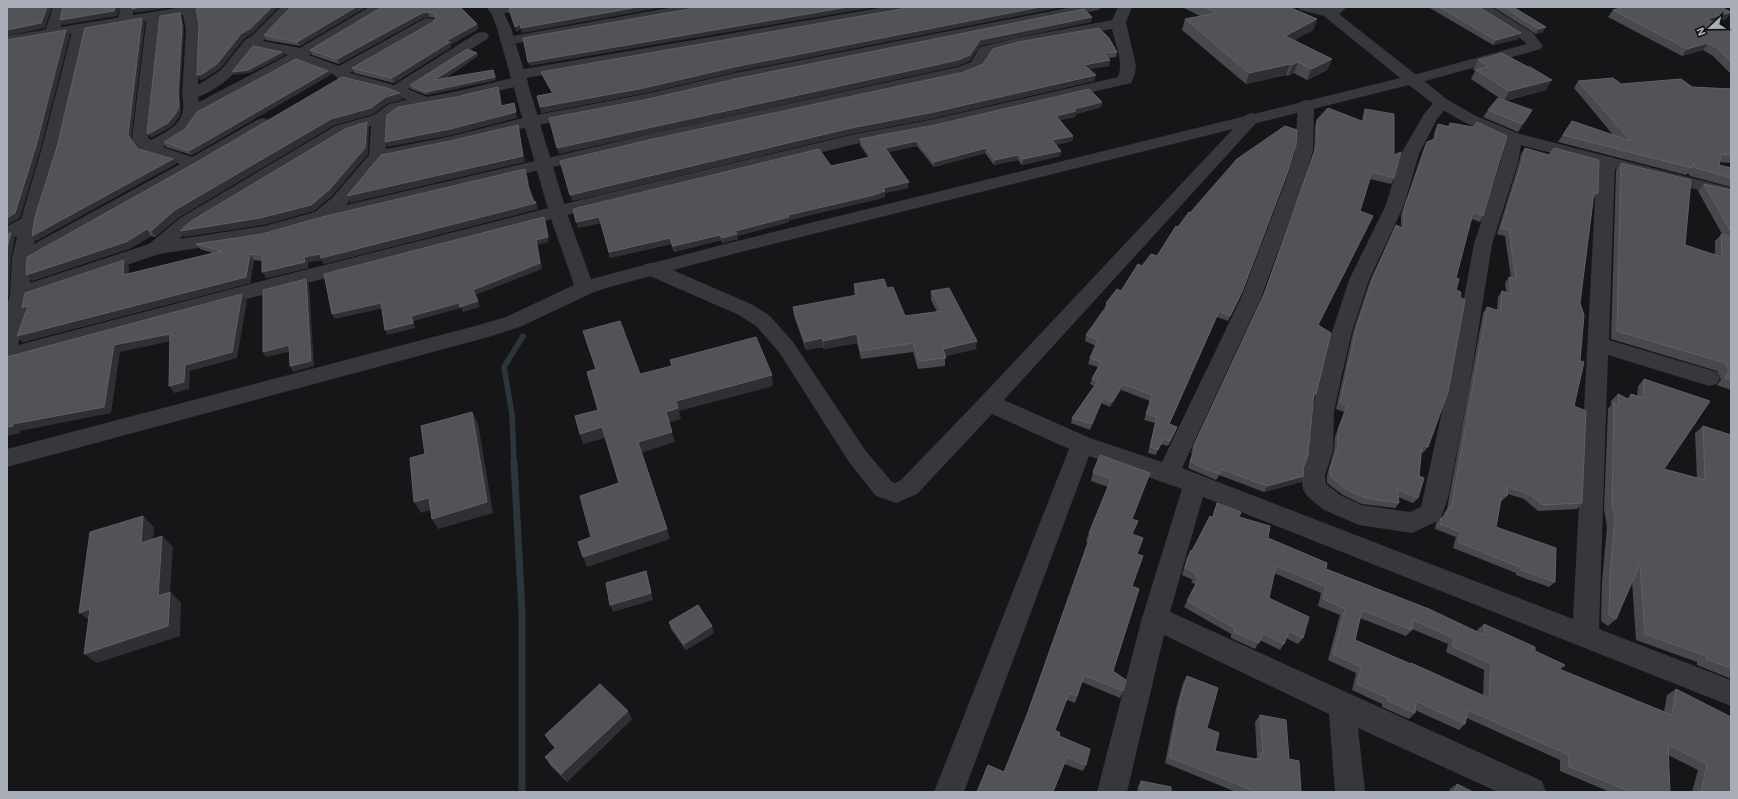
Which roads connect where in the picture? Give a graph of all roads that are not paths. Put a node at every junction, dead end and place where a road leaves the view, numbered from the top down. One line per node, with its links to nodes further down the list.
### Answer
1 (60, 7): 20 (street)
2 (208, 7): 12 (street)
3 (289, 7): 24 (street)
4 (379, 7): 25 (street)
5 (517, 7): 13 (street)
6 (698, 7): 22 (street)
7 (910, 7): 27 (street)
8 (1094, 7): 38 (street)
9 (1125, 7): 18 (street)
10 (1305, 7): 14 (street)
11 (1482, 7): 28 (street)
12 (190, 9): 16 (street); 30 (street)
13 (495, 9): 22 (street)
14 (1334, 10): 28 (street)
15 (126, 14): 16 (street); 19 (street)
16 (154, 16): 40 (street)
17 (429, 22): 26 (street)
18 (1119, 23): 44 (street); 46 (street)
19 (80, 28): 20 (street); 48 (street)
20 (52, 32): 23 (street)
21 (482, 36): 29 (street)
22 (507, 41): 27 (street)
23 (8, 42)
24 (250, 43): 25 (street); 30 (street)
25 (299, 55): 26 (street); 34 (street)
26 (338, 77): 29 (street)
27 (519, 78): 31 (street); 38 (street)
28 (1412, 80): 32 (street); 33 (street)
29 (396, 90): 31 (street)
30 (190, 95): 34 (street)
31 (424, 101): 36 (street)
32 (1442, 103): 39 (street); 39 (street)
33 (1306, 105): 37 (street); 62 (street)
34 (192, 112): 40 (street)
35 (278, 115): 43 (street)
36 (380, 118): 41 (street); 50 (street)
37 (1252, 118): 52 (street); 59 (street)
38 (531, 121): 41 (street); 44 (street)
39 (1514, 138): 42 (street)
40 (149, 148): 43 (street)
41 (378, 156): 47 (street)
42 (1606, 161): 45 (street); 55 (street)
43 (194, 163): 51 (street)
44 (545, 164): 46 (street); 47 (street)
45 (1731, 193)
46 (558, 213): 53 (street); 57 (street)
47 (320, 216): 50 (street)
48 (29, 222): 49 (street); 51 (street)
49 (7, 234)
50 (156, 248): 54 (street)
51 (22, 259): 54 (street)
52 (652, 269): 53 (street); 59 (street)
53 (585, 288): 61 (street)
54 (20, 294): 56 (street)
55 (1598, 344): 58 (street); 65 (street)
56 (7, 349)
57 (7, 356)
58 (1709, 378)
59 (989, 403): 60 (street)
60 (1082, 445): 62 (street); 68 (street)
61 (7, 458)
62 (1168, 473): 63 (street)
63 (1195, 485): 64 (street); 65 (street)
64 (1155, 618): 67 (street); 69 (street)
65 (1585, 636): 66 (street)
66 (1731, 693)
67 (1342, 706): 70 (street); 71 (street)
68 (949, 792)
69 (1112, 792)
70 (1350, 792)
71 (1532, 792)

